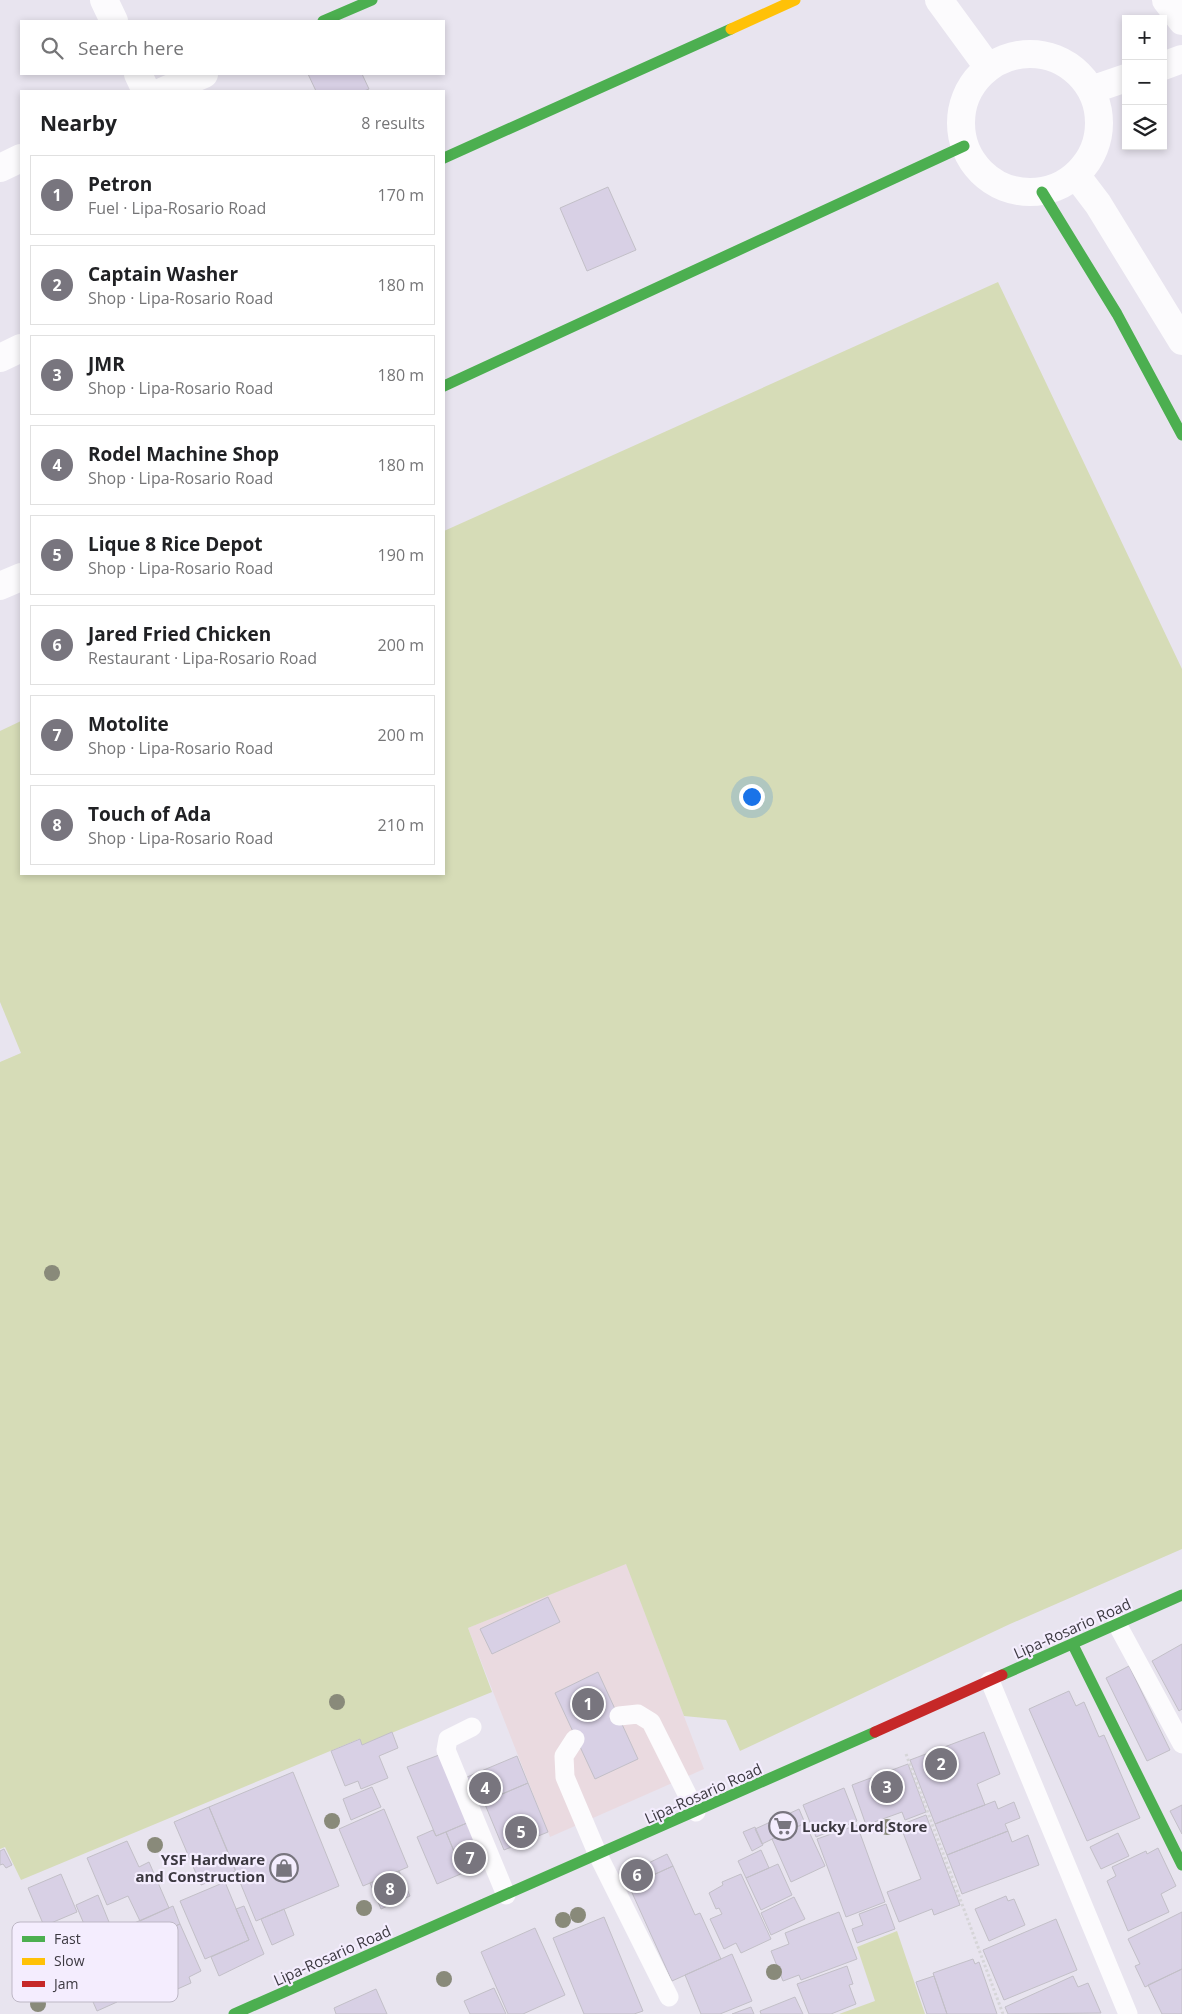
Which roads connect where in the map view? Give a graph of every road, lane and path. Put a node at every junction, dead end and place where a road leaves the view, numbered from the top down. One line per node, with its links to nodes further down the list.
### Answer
1 (104, 0): 6 (street)
2 (372, 0): 7 (street)
3 (795, 0): 20 (street)
4 (939, 0): 11 (street)
5 (1166, 0): 8 (street)
6 (114, 20)
7 (326, 20)
8 (1182, 22)
9 (1182, 59): 10 (street)
10 (1167, 65)
11 (988, 67): 17 (street); 18 (street)
12 (138, 75): 15 (street)
13 (202, 75): 16 (street)
14 (1122, 79): 17 (street)
15 (146, 90)
16 (166, 90)
17 (1091, 90): 22 (street)
18 (964, 146): 23 (street); 27 (street)
19 (20, 158): 21 (street)
20 (445, 158)
21 (0, 168)
22 (1076, 175): 23 (street); 24 (street)
23 (1042, 192): 28 (street)
24 (1182, 341)
25 (20, 348): 26 (street)
26 (0, 358)
27 (445, 386)
28 (1182, 435)
29 (20, 577): 30 (street)
30 (0, 586)
31 (1182, 1595): 32 (street, Lipa-Rosario Road)
32 (1117, 1624): 33 (street, Lipa-Rosario Road); 39 (lane)
33 (1073, 1645): 34 (street, Lipa-Rosario Road); 42 (street)
34 (990, 1681): 36 (street, Lipa-Rosario Road); 47 (lane)
35 (619, 1716): 40 (lane)
36 (894, 1723): 40 (street, Lipa-Rosario Road); 46 (path)
37 (472, 1727): 43 (lane)
38 (574, 1739): 41 (lane)
39 (1182, 1744)
40 (696, 1812): 41 (street, Lipa-Rosario Road)
41 (598, 1855): 43 (street, Lipa-Rosario Road); 44 (lane)
42 (1182, 1865)
43 (506, 1895): 45 (street, Lipa-Rosario Road)
44 (669, 1997)
45 (234, 2014)
46 (1003, 2014)
47 (1128, 2014)

